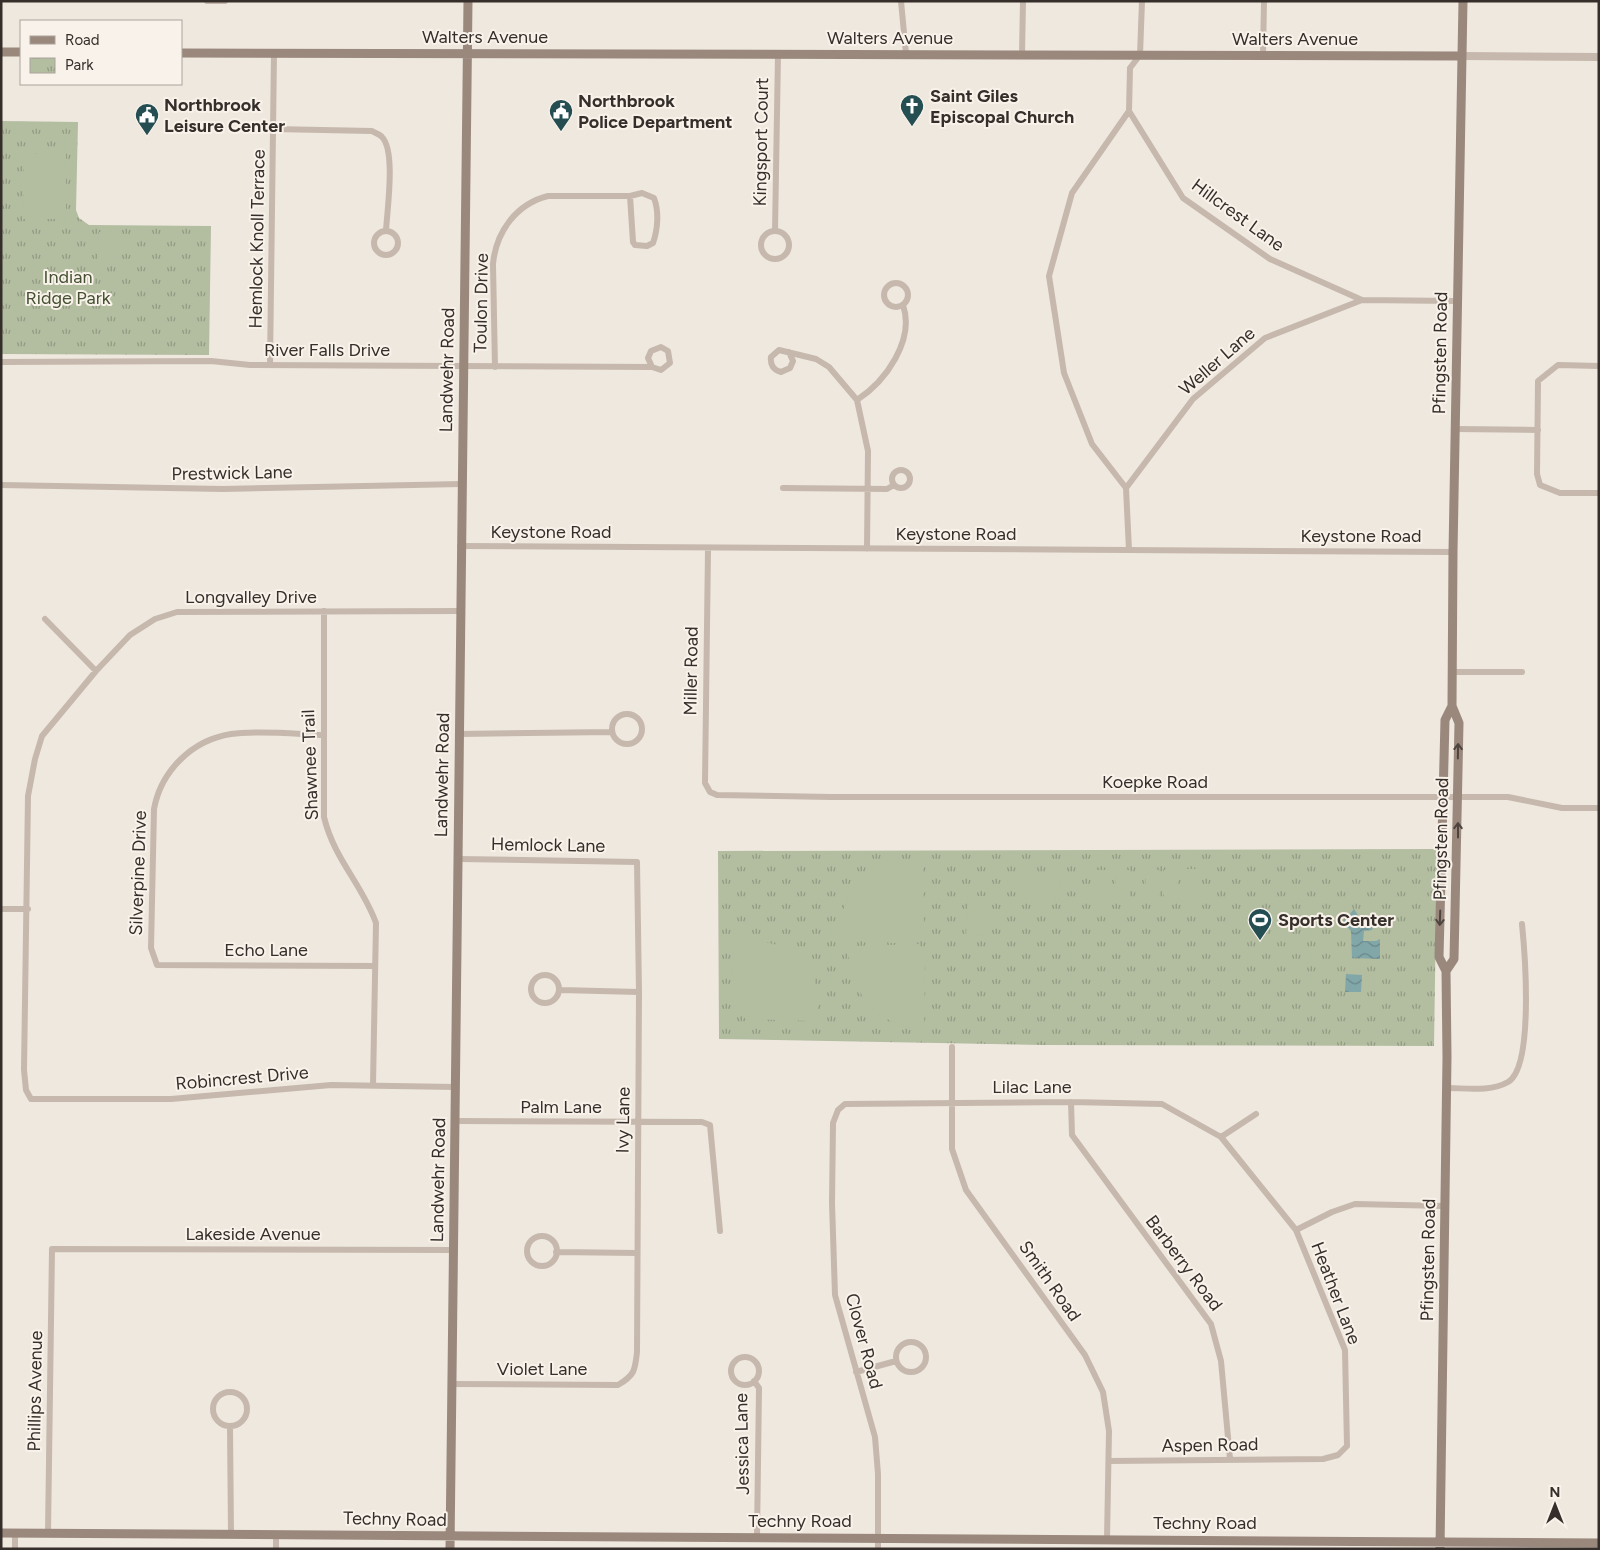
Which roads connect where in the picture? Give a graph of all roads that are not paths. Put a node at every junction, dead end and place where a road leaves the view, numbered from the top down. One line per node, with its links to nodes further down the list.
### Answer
1 (208, 1): 2 (street)
2 (225, 1)
3 (468, 1): 13 (main road, Landwehr Road)
4 (901, 1): 15 (street)
5 (1023, 1): 16 (street)
6 (1142, 1): 17 (street)
7 (1264, 1): 18 (street)
8 (1463, 1): 19 (main road, Pfingsten Road)
9 (1, 52): 10 (main road)
10 (20, 52)
11 (182, 53): 12 (main road, Walters Avenue)
12 (274, 53): 13 (main road, Walters Avenue); 22 (street, Hemlock Knoll Terrace)
13 (467, 53): 14 (main road, Walters Avenue); 32 (main road, Landwehr Road)
14 (778, 54): 15 (main road, Walters Avenue); 25 (street, Kingsport Court)
15 (906, 54): 16 (main road, Walters Avenue)
16 (1022, 54): 17 (main road, Walters Avenue)
17 (1140, 55): 18 (main road, Walters Avenue); 21 (street)
18 (1263, 55): 19 (main road, Walters Avenue)
19 (1462, 56): 20 (street, Walters Avenue); 27 (main road, Pfingsten Road)
20 (1599, 57)
21 (1129, 111): 26 (street, Hillcrest Lane); 43 (street)
22 (274, 129): 24 (street); 31 (street, Hemlock Knoll Terrace)
23 (630, 196): 23 (street, Toulon Drive); 34 (street, Toulon Drive)
24 (386, 230)
25 (775, 231): 25 (street, Kingsport Court)
26 (1362, 300): 27 (street, Hillcrest Lane); 43 (street, Weller Lane)
27 (1456, 300): 37 (main road, Pfingsten Road)
28 (903, 304): 36 (street)
29 (789, 352): 36 (street)
30 (1, 362): 31 (street, River Falls Drive)
31 (270, 365): 32 (street, River Falls Drive)
32 (464, 366): 34 (street, River Falls Drive); 39 (main road, Landwehr Road)
33 (1599, 366): 38 (street)
34 (495, 367): 35 (street, River Falls Drive)
35 (652, 367)
36 (857, 400): 44 (street)
37 (1455, 429): 38 (street); 50 (main road, Pfingsten Road)
38 (1538, 430): 45 (street)
39 (462, 484): 41 (street, Prestwick Lane); 46 (main road, Landwehr Road)
40 (894, 484): 44 (street)
41 (1, 485)
42 (782, 488): 44 (street)
43 (1126, 488): 49 (street)
44 (867, 489): 48 (street)
45 (1599, 493)
46 (460, 546): 47 (street, Keystone Road); 52 (main road, Landwehr Road)
47 (708, 548): 48 (street, Keystone Road); 61 (street, Miller Road)
48 (867, 549): 49 (street, Keystone Road)
49 (1129, 550): 50 (street, Keystone Road)
50 (1452, 552): 55 (main road, Pfingsten Road)
51 (324, 611): 52 (street, Longvalley Drive); 54 (street, Longvalley Drive); 60 (street, Shawnee Trail)
52 (459, 611): 59 (main road, Landwehr Road)
53 (45, 619): 54 (street)
54 (96, 671): 70 (street, Longvalley Drive)
55 (1452, 672): 56 (street); 57 (main road, Pfingsten Road)
56 (1522, 672)
57 (1452, 706): 62 (main road, Pfingsten Road); 63 (main road, Pfingsten Road, one-way to 57)
58 (612, 732): 58 (street); 59 (street)
59 (459, 734): 65 (main road, Landwehr Road)
60 (323, 735): 72 (street, Silverpine Drive); 73 (street, Shawnee Trail)
61 (710, 792): 62 (street, Koepke Road)
62 (1442, 797): 63 (street, Koepke Road); 67 (main road, Pfingsten Road)
63 (1458, 797): 64 (street, Koepke Road); 68 (main road, Pfingsten Road, one-way to 63)
64 (1599, 808)
65 (458, 859): 66 (street, Hemlock Lane); 79 (main road, Landwehr Road)
66 (637, 862): 76 (street, Ivy Lane)
67 (1442, 870): 68 (main road); 74 (main road, Pfingsten Road, one-way to 74)
68 (1457, 870): 74 (main road, Pfingsten Road)
69 (1, 909): 70 (street)
70 (28, 909): 81 (street, Longvalley Drive)
71 (1522, 924): 80 (street)
72 (157, 965): 73 (street, Echo Lane)
73 (375, 966): 78 (street, Shawnee Trail)
74 (1446, 971): 80 (main road, Pfingsten Road)
75 (560, 990): 75 (street); 76 (street)
76 (639, 992): 87 (street, Ivy Lane)
77 (952, 1047): 82 (street, Smith Road)
78 (373, 1086): 79 (street, Robincrest Drive); 81 (street, Robincrest Drive)
79 (455, 1087): 86 (main road, Landwehr Road)
80 (1446, 1088): 89 (main road, Pfingsten Road)
81 (32, 1099)
82 (951, 1102): 83 (street, Lilac Lane); 84 (street, Lilac Lane); 104 (street, Smith Road)
83 (1072, 1102): 88 (street, Lilac Lane); 102 (street, Barberry Road)
84 (838, 1110): 97 (street, Clover Road)
85 (1256, 1114): 88 (street)
86 (455, 1121): 87 (street, Palm Lane); 93 (main road, Landwehr Road)
87 (638, 1122): 91 (street, Palm Lane); 95 (street, Ivy Lane)
88 (1221, 1137): 90 (street, Heather Lane)
89 (1444, 1206): 90 (street); 115 (main road, Pfingsten Road)
90 (1296, 1230): 103 (street, Heather Lane)
91 (720, 1231)
92 (52, 1249): 93 (street, Lakeside Avenue); 107 (street, Phillips Avenue)
93 (453, 1250): 100 (main road, Landwehr Road)
94 (556, 1252): 94 (street); 95 (street)
95 (636, 1253): 98 (street, Ivy Lane)
96 (896, 1361): 96 (street); 97 (street)
97 (856, 1372): 112 (street, Clover Road)
98 (630, 1378): 100 (street, Violet Lane)
99 (754, 1381): 99 (street, Jessica Lane); 111 (street, Jessica Lane)
100 (452, 1384): 110 (main road, Landwehr Road)
101 (230, 1426): 101 (street); 108 (street)
102 (1230, 1459): 103 (street, Aspen Road); 104 (street, Aspen Road)
103 (1311, 1459)
104 (1109, 1461): 113 (street, Smith Road)
105 (1, 1533): 106 (main road, Techny Road)
106 (15, 1533): 107 (main road, Techny Road); 116 (street)
107 (48, 1533): 108 (main road, Techny Road)
108 (231, 1534): 109 (main road, Techny Road)
109 (276, 1534): 110 (main road, Techny Road); 117 (street)
110 (450, 1536): 111 (main road, Techny Road); 118 (main road, Landwehr Road)
111 (757, 1538): 112 (main road, Techny Road)
112 (877, 1538): 113 (main road, Techny Road); 119 (street, Clover Road)
113 (1107, 1539): 115 (main road, Techny Road)
114 (1599, 1543): 115 (main road, Techny Road)
115 (1440, 1545)
116 (15, 1549)
117 (276, 1549)
118 (450, 1549)
119 (878, 1549)

